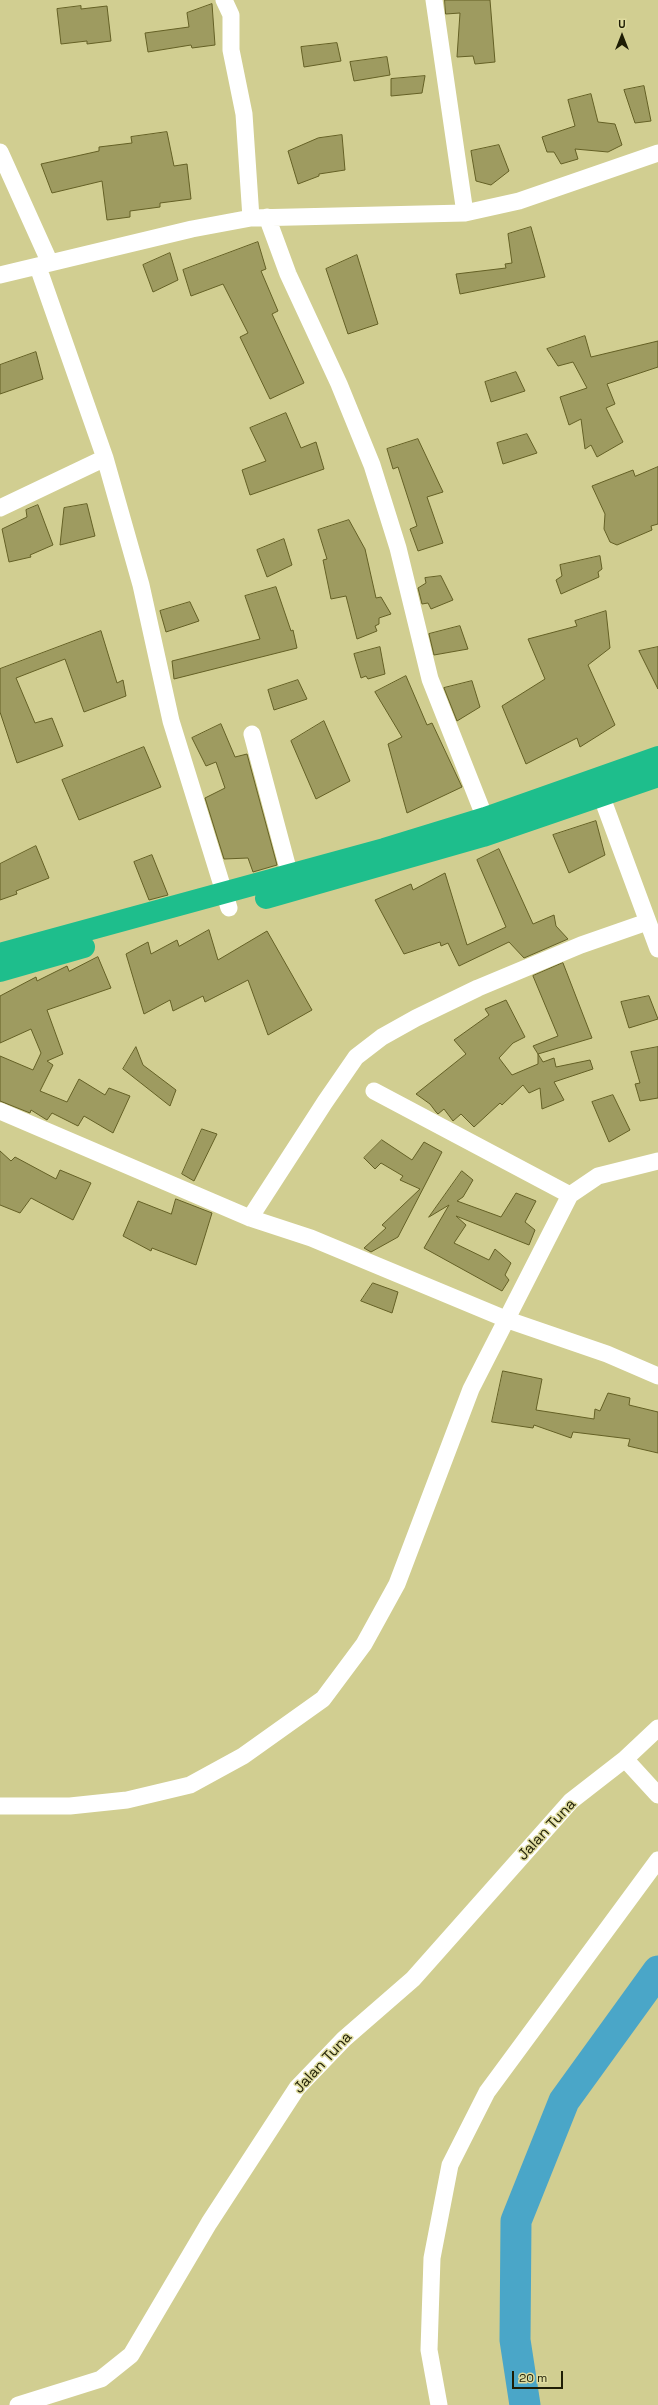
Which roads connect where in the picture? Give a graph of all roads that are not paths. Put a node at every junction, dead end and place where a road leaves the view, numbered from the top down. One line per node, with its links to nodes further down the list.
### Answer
1 (224, 0): 6 (street)
2 (434, 0): 5 (street)
3 (0, 152): 7 (street)
4 (658, 153): 5 (street)
5 (465, 213): 6 (street)
6 (259, 217): 7 (street); 15 (street)
7 (44, 265): 8 (street); 9 (street)
8 (0, 274)
9 (105, 458): 10 (street); 17 (street)
10 (0, 508)
11 (252, 734): 16 (street)
12 (658, 757): 15 (highway)
13 (658, 776): 14 (highway)
14 (601, 795): 17 (highway); 18 (street)
15 (485, 818): 16 (highway)
16 (290, 876): 17 (highway)
17 (226, 901): 20 (highway); 21 (highway)
18 (647, 922): 19 (street); 26 (street)
19 (658, 949)
20 (0, 954)
21 (0, 971)
22 (374, 1091): 25 (street)
23 (0, 1111): 26 (street)
24 (658, 1161): 25 (street)
25 (570, 1195): 27 (street)
26 (250, 1218): 27 (street)
27 (508, 1320): 28 (street); 32 (street)
28 (658, 1376)
29 (658, 1728): 30 (street, Jalan Tuna)
30 (625, 1759): 31 (street); 34 (street, Jalan Tuna)
31 (658, 1796)
32 (0, 1806)
33 (658, 1860): 35 (street)
34 (18, 2405)
35 (439, 2405)

